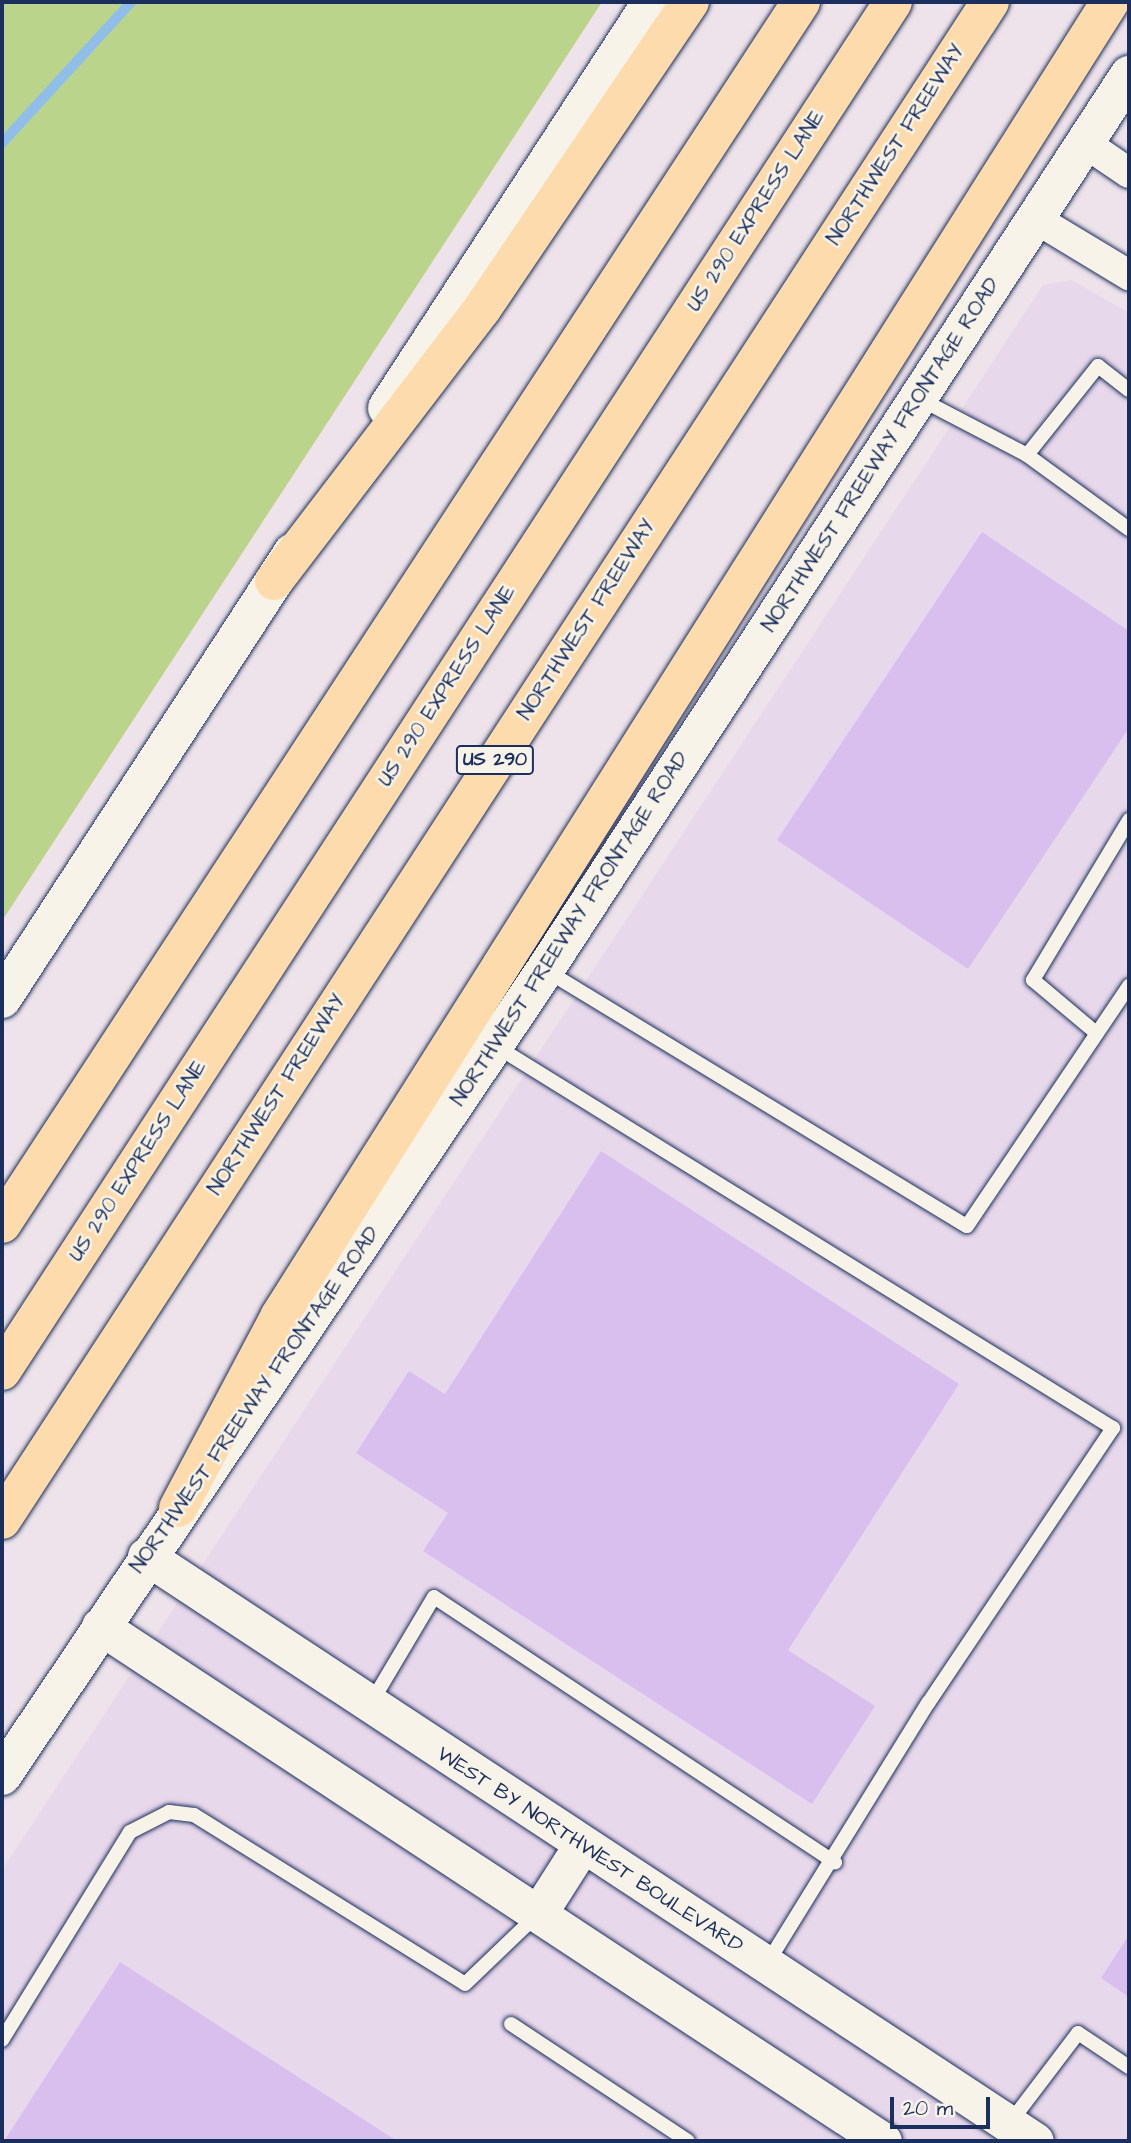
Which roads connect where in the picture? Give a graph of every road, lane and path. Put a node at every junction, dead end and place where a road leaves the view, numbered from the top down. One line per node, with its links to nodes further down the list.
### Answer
1 (652, 2): 16 (main road)
2 (690, 2): 16 (highway)
3 (801, 2): 23 (highway)
4 (893, 2): 24 (highway, US 290 EXPRESS LANE)
5 (990, 2): 26 (highway, NORTHWEST FREEWAY / US 290)
6 (1110, 2): 25 (highway)
7 (1129, 75): 8 (main road, NORTHWEST FREEWAY FRONTAGE ROAD)
8 (1085, 143): 9 (street); 10 (main road, NORTHWEST FREEWAY FRONTAGE ROAD)
9 (1129, 173)
10 (1035, 219): 11 (street); 13 (main road, NORTHWEST FREEWAY FRONTAGE ROAD)
11 (1129, 275)
12 (1129, 390): 14 (lane)
13 (919, 398): 14 (lane); 18 (main road, NORTHWEST FREEWAY FRONTAGE ROAD)
14 (1027, 455): 15 (lane)
15 (1129, 529)
16 (274, 581): 20 (main road)
17 (1129, 820): 21 (lane)
18 (545, 970): 21 (lane); 22 (main road, NORTHWEST FREEWAY FRONTAGE ROAD)
19 (1129, 986): 21 (lane)
20 (2, 999)
21 (1094, 1032)
22 (494, 1045): 25 (main road, NORTHWEST FREEWAY FRONTAGE ROAD); 32 (lane)
23 (2, 1224)
24 (2, 1371)
25 (178, 1508): 27 (main road, NORTHWEST FREEWAY FRONTAGE ROAD)
26 (2, 1520)
27 (146, 1556): 28 (main road, NORTHWEST FREEWAY FRONTAGE ROAD); 29 (street, WEST BY NORTHWEST BOULEVARD)
28 (100, 1626): 30 (main road, NORTHWEST FREEWAY FRONTAGE ROAD); 33 (street)
29 (370, 1704): 31 (street, WEST BY NORTHWEST BOULEVARD); 32 (lane)
30 (2, 1776)
31 (582, 1845): 33 (street); 34 (street, WEST BY NORTHWEST BOULEVARD)
32 (835, 1862): 34 (lane)
33 (538, 1914): 36 (lane); 40 (street)
34 (766, 1965): 38 (street, WEST BY NORTHWEST BOULEVARD)
35 (511, 2024): 39 (lane)
36 (2, 2040)
37 (1129, 2067): 38 (lane)
38 (1014, 2136)
39 (688, 2141)
40 (883, 2141)

